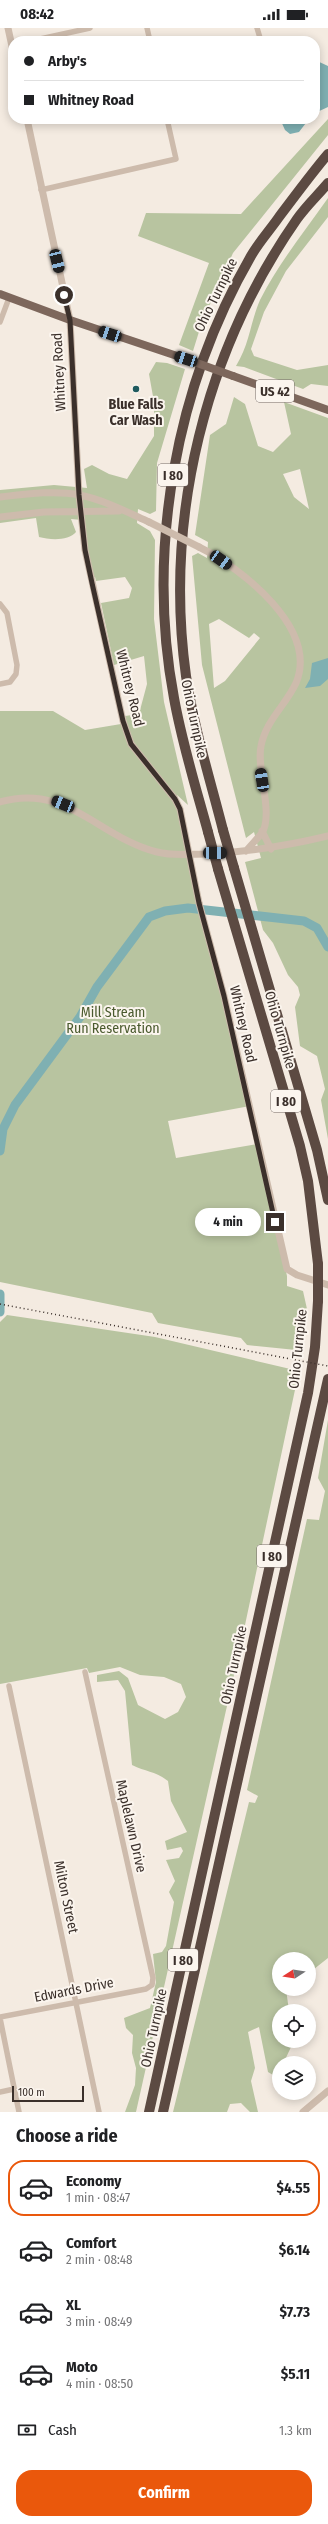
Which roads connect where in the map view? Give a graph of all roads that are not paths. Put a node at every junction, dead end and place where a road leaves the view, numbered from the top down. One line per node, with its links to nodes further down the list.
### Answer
1 (90, 28): 2 (street)
2 (54, 36)
3 (28, 124): 7 (street, Whitney Road)
4 (169, 124): 7 (street)
5 (328, 154): 39 (highway, Ohio Turnpike / I 80, bridge)
6 (328, 183): 26 (highway, Ohio Turnpike / I 80, bridge)
7 (41, 190): 10 (street, Whitney Road)
8 (0, 294): 9 (main road, US 42)
9 (9, 298): 10 (main road, US 42); 11 (street)
10 (70, 320): 12 (main road, US 42, bridge); 13 (street, Whitney Road)
11 (0, 322)
12 (328, 410)
13 (79, 495): 14 (street); 15 (street, Whitney Road); 16 (street)
14 (0, 497)
15 (80, 510): 16 (street); 17 (street); 25 (street, Whitney Road)
16 (127, 512): 21 (street, bridge)
17 (0, 517)
18 (0, 604): 19 (street)
19 (2, 683)
20 (0, 802): 25 (street)
21 (262, 831): 23 (street); 24 (street)
22 (328, 836): 23 (street)
23 (271, 849): 24 (street)
24 (246, 851): 25 (street)
25 (189, 854): 27 (street, Whitney Road)
26 (328, 1200)
27 (327, 1285)
28 (328, 1379): 40 (highway, Ohio Turnpike / I 80)
29 (85, 1672): 31 (street, Maplelawn Drive)
30 (9, 1686): 32 (street, Milton Street)
31 (152, 1985): 32 (street, Edwards Drive)
32 (76, 2002): 33 (street, Edwards Drive); 38 (street, Milton Street)
33 (0, 2018): 34 (street)
34 (14, 2089): 36 (street); 37 (street)
35 (328, 2091): 41 (street)
36 (0, 2092)
37 (19, 2112)
38 (99, 2112)
39 (150, 2112)
40 (162, 2112)
41 (303, 2112)

